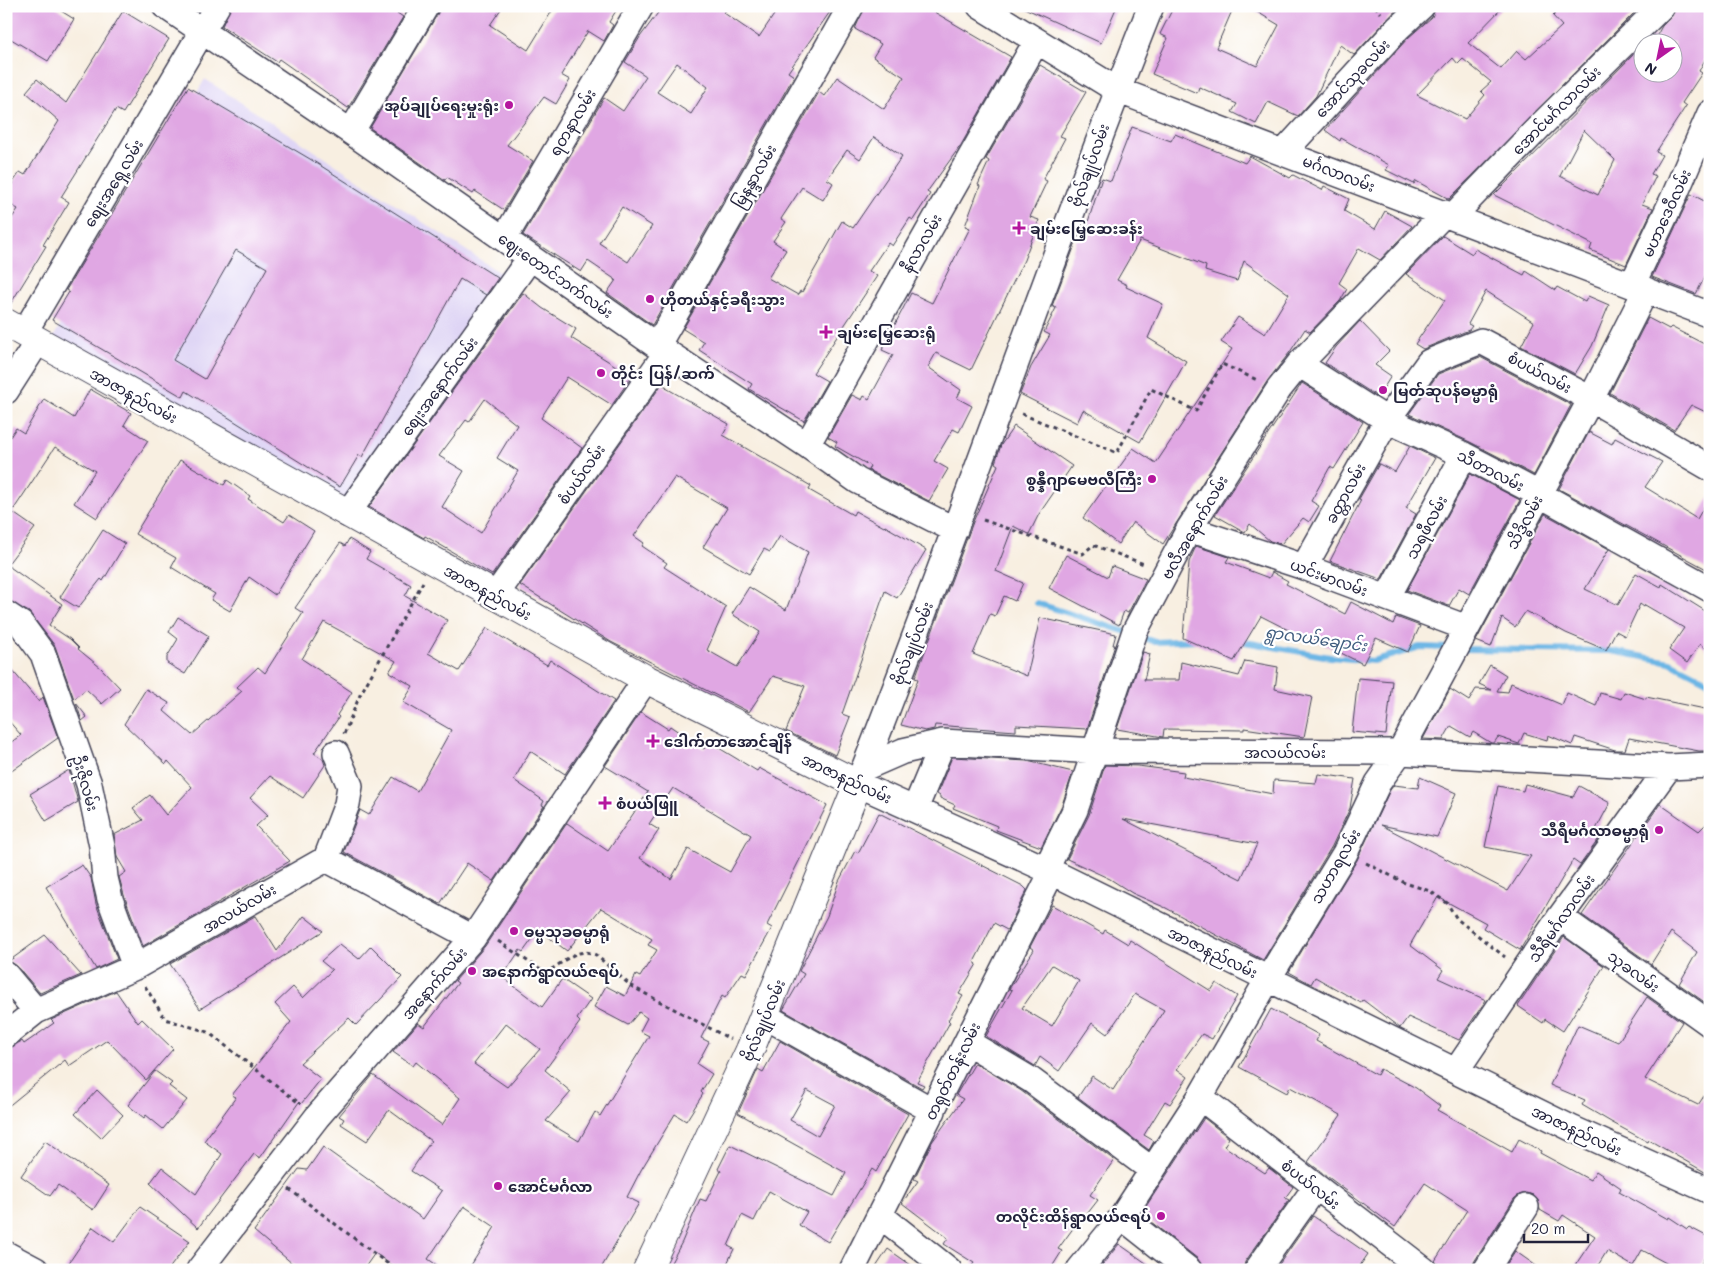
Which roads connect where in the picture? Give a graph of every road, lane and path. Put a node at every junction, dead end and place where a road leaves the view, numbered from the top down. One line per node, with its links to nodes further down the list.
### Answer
1 (165, 6): 10 (street, ဈေးတောင်ဘက်လမ်း)
2 (217, 6): 10 (street, စျေးအရှေ့လမ်း)
3 (426, 6): 14 (street)
4 (641, 6): 17 (street, ရတနာလမ်း)
5 (851, 6): 22 (street, မြနန္ဒာလမ်း)
6 (980, 6): 11 (street, မင်္ဂလာလမ်း)
7 (1151, 6): 12 (street, ဗိုလ်ချုပ်လမ်း)
8 (1422, 6): 15 (street, အောင်သုခလမ်း)
9 (1660, 7): 16 (street, အောင်မင်္ဂလာလမ်း)
10 (202, 32): 14 (street, ဈေးတောင်ဘက်လမ်း); 21 (street, စျေးအရှေ့လမ်း)
11 (1036, 42): 12 (street, မင်္ဂလာလမ်း); 29 (street, နီလာလမ်း)
12 (1117, 90): 15 (street, မင်္ဂလာလမ်း); 27 (street, ဗိုလ်ချုပ်လမ်း)
13 (1710, 113): 19 (street, မဟာဒေဝီလမ်း)
14 (351, 132): 17 (street, ဈေးတောင်ဘက်လမ်း)
15 (1284, 152): 16 (street, မင်္ဂလာလမ်း)
16 (1449, 215): 19 (street, မင်္ဂလာလမ်း); 23 (street, ဗလီအနောက်လမ်း)
17 (504, 239): 18 (street, ဈေးတောင်ဘက်လမ်း)
18 (530, 258): 22 (street, ဈေးတောင်ဘက်လမ်း); 33 (street, စျေးအနောက်လမ်း)
19 (1639, 288): 20 (street, မင်္ဂလာလမ်း); 26 (street, သိဒ္ဓိလမ်း)
20 (1710, 315)
21 (23, 332): 25 (street, စျေးအရှေ့လမ်း); 33 (main road, အာဇာနည်လမ်း)
22 (662, 349): 29 (street, ဈေးတောင်ဘက်လမ်း); 40 (street, စံပယ်လမ်း)
23 (1299, 364): 24 (street, ဗလီအနောက်လမ်း); 28 (street, သီတာလမ်း)
24 (1279, 388): 27 (path); 35 (street, ဗလီအနောက်လမ်း)
25 (6, 391)
26 (1591, 399): 28 (street, စံပယ်လမ်း); 31 (street, စံပယ်လမ်း); 32 (street, သိဒ္ဓိလမ်း)
27 (1001, 405): 34 (street, ဗိုလ်ချုပ်လမ်း)
28 (1387, 420): 30 (street, သီတာလမ်း); 37 (street, ခတ္တာလမ်း)
29 (807, 445): 34 (street, ဈေးတောင်ဘက်လမ်း)
30 (1464, 455): 32 (street, သီတာလမ်း); 41 (street, သရဖီလမ်း)
31 (1710, 468)
32 (1539, 494): 39 (street, သီတာလမ်း); 43 (street, သိဒ္ဓိလမ်း)
33 (347, 514): 36 (main road, အာဇာနည်လမ်း)
34 (958, 521): 38 (path); 51 (street, ဗိုလ်ချုပ်လမ်း)
35 (1189, 529): 37 (street, ယင်းမာလမ်း); 38 (street, ဗလီအနောက်လမ်း)
36 (434, 563): 40 (main road, အာဇာနည်လမ်း); 48 (path)
37 (1304, 567): 41 (street, ယင်းမာလမ်း)
38 (1168, 573): 46 (street, ဗလီအနောက်လမ်း)
39 (1710, 589)
40 (495, 596): 44 (main road, အာဇာနည်လမ်း)
41 (1387, 598): 43 (street, ယင်းမာလမ်း)
42 (6, 614): 58 (street, ဦးဇိုလမ်း)
43 (1467, 628): 47 (street, သိဒ္ဓိလမ်း)
44 (646, 679): 51 (main road, အာဇာနည်လမ်း); 57 (street, အနောက်လမ်း)
45 (943, 742): 46 (street, အလယ်လမ်း); 51 (street, အလယ်လမ်း); 52 (street)
46 (1096, 751): 47 (street, အလယ်လမ်း); 55 (street, ဗလီအနောက်လမ်း)
47 (1400, 752): 50 (street, အလယ်လမ်း); 53 (street, သဟာရလမ်း)
48 (336, 753): 54 (street)
49 (1710, 765): 50 (street, အလယ်လမ်း)
50 (1669, 767): 56 (street, သီရီမင်္ဂလာလမ်း)
51 (861, 776): 52 (street, အာဇာနည်လမ်း); 63 (main road, ဗိုလ်ချုပ်လမ်း)
52 (916, 809): 55 (street, အာဇာနည်လမ်း)
53 (1345, 853): 59 (path); 61 (street, သဟာရလမ်း)
54 (326, 859): 57 (street); 58 (street, အလယ်လမ်း)
55 (1049, 871): 61 (street, အာဇာနည်လမ်း); 66 (street, တရုတ်တန်းလမ်း)
56 (1560, 918): 59 (street, သီရီမင်္ဂလာလမ်း); 64 (street, သုခလမ်း)
57 (476, 933): 67 (path); 71 (street, အနောက်လမ်း)
58 (135, 967): 62 (street, အလယ်လမ်း); 71 (path)
59 (1522, 972): 68 (street, သီရီမင်္ဂလာလမ်း)
60 (6, 975): 62 (street)
61 (1268, 979): 68 (street, အာဇာနည်လမ်း); 69 (street, သဟာရလမ်း)
62 (36, 1012): 65 (street, အလယ်လမ်း)
63 (765, 1016): 67 (main road, ဗိုလ်ချုပ်လမ်း); 70 (street)
64 (1710, 1024)
65 (6, 1036)
66 (967, 1042): 70 (street, တရုတ်တန်းလမ်း); 72 (street)
67 (750, 1050): 83 (main road, ဗိုလ်ချုပ်လမ်း)
68 (1456, 1070): 75 (street, အာဇာနည်လမ်း)
69 (1200, 1097): 72 (street, သဟာရလမ်း); 74 (street, စံပယ်လမ်း)
70 (933, 1111): 77 (street, တရုတ်တန်းလမ်း)
71 (317, 1117): 73 (street, အနောက်လမ်း)
72 (1152, 1170): 78 (street, သဟာရလမ်း)
73 (271, 1176): 81 (street, အနောက်လမ်း); 82 (path)
74 (1315, 1188): 88 (street); 89 (street, စံပယ်လမ်း)
75 (1710, 1191)
76 (1526, 1207): 90 (street)
77 (881, 1216): 84 (street, တရုတ်တန်းလမ်း); 85 (street)
78 (1122, 1217): 86 (street, သဟာရလမ်း); 87 (street)
79 (8, 1258): 80 (street)
80 (36, 1270)
81 (199, 1270)
82 (396, 1270)
83 (647, 1270)
84 (852, 1270)
85 (949, 1270)
86 (1079, 1270)
87 (1189, 1270)
88 (1257, 1270)
89 (1424, 1270)
90 (1486, 1270)

